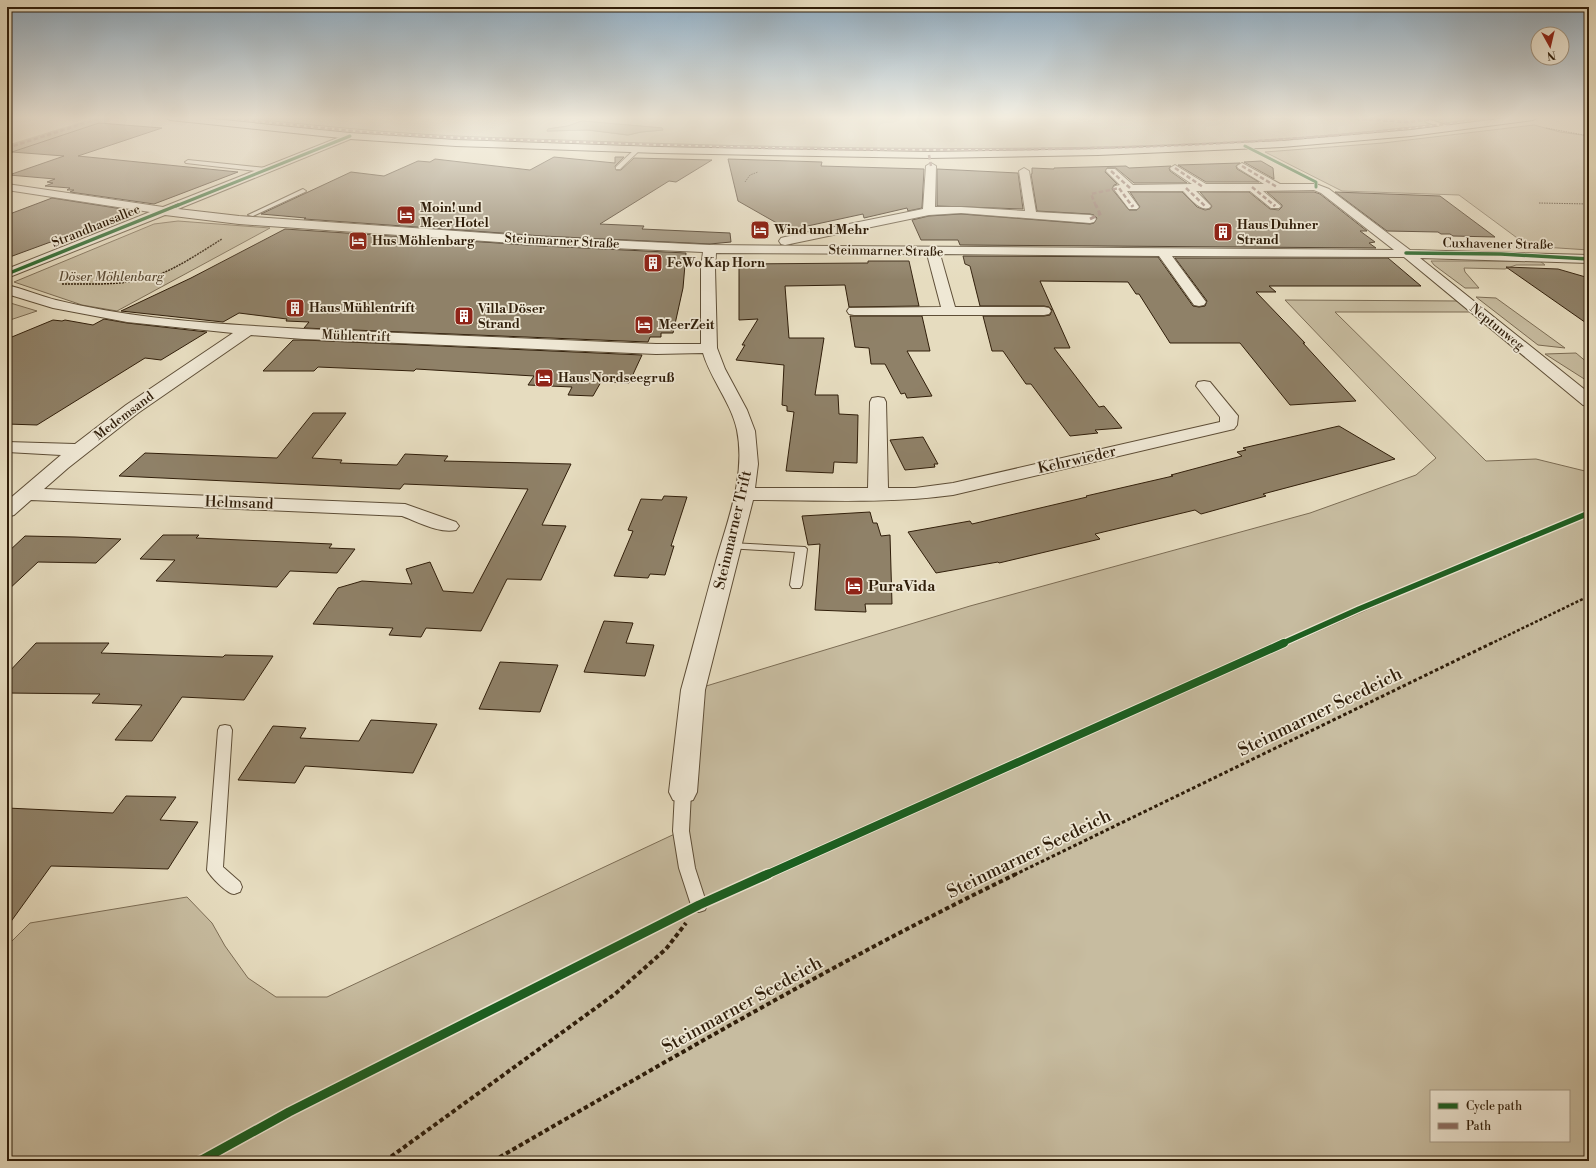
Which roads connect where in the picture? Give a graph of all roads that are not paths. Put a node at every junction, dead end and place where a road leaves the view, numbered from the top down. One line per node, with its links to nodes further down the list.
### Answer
1 (1111, 171): 11 (street)
2 (262, 172): 17 (street, Strandhausallee)
3 (931, 172): 18 (street)
4 (1024, 172): 20 (street)
5 (1180, 172): 7 (street)
6 (1251, 172): 9 (street)
7 (1203, 187): 8 (street, Neptunweg); 12 (street, Neptunweg)
8 (1252, 187): 9 (street, Neptunweg); 15 (street)
9 (1277, 187): 27 (street, Neptunweg)
10 (9, 188): 17 (street, Steinmarner Straße)
11 (1130, 188): 12 (street, Neptunweg); 16 (street)
12 (1186, 188): 14 (street)
13 (303, 191): 19 (lane)
14 (1205, 206)
15 (1275, 206)
16 (1133, 207)
17 (165, 211): 22 (street, Steinmarner Straße); 29 (street, Strandhausallee)
18 (929, 211): 20 (street); 23 (street)
19 (251, 214)
20 (1031, 215): 21 (street)
21 (1090, 219)
22 (710, 249): 23 (street, Steinmarner Straße); 36 (street, Steinmarner Trift)
23 (768, 250): 24 (street, Steinmarner Straße)
24 (933, 251): 25 (street, Steinmarner Straße); 33 (street)
25 (1096, 252): 26 (street, Cuxhavener Straße)
26 (1163, 252): 27 (street, Cuxhavener Straße); 31 (street)
27 (1406, 253): 28 (street, Cuxhavener Straße); 38 (street, Neptunweg)
28 (1589, 259)
29 (7, 274)
30 (7, 289): 35 (street, Mühlentrift)
31 (1199, 302)
32 (854, 311): 33 (street)
33 (949, 311): 34 (street)
34 (1044, 311)
35 (248, 330): 36 (street, Mühlentrift); 41 (street, Medemsand)
36 (709, 348): 43 (street, Steinmarner Trift)
37 (1204, 386): 44 (street, Kehrwieder)
38 (1589, 401)
39 (878, 402): 44 (street)
40 (7, 447): 41 (street)
41 (80, 450): 42 (street, Medemsand)
42 (27, 494): 45 (street, Medemsand); 46 (street, Helmsand)
43 (744, 494): 44 (street, Kehrwieder); 47 (street, Steinmarner Trift)
44 (878, 495)
45 (7, 511)
46 (449, 526)
47 (731, 546): 48 (lane); 50 (street, Steinmarner Trift)
48 (796, 585)
49 (225, 730): 51 (lane)
50 (683, 792): 52 (lane)
51 (234, 887)
52 (699, 905)

